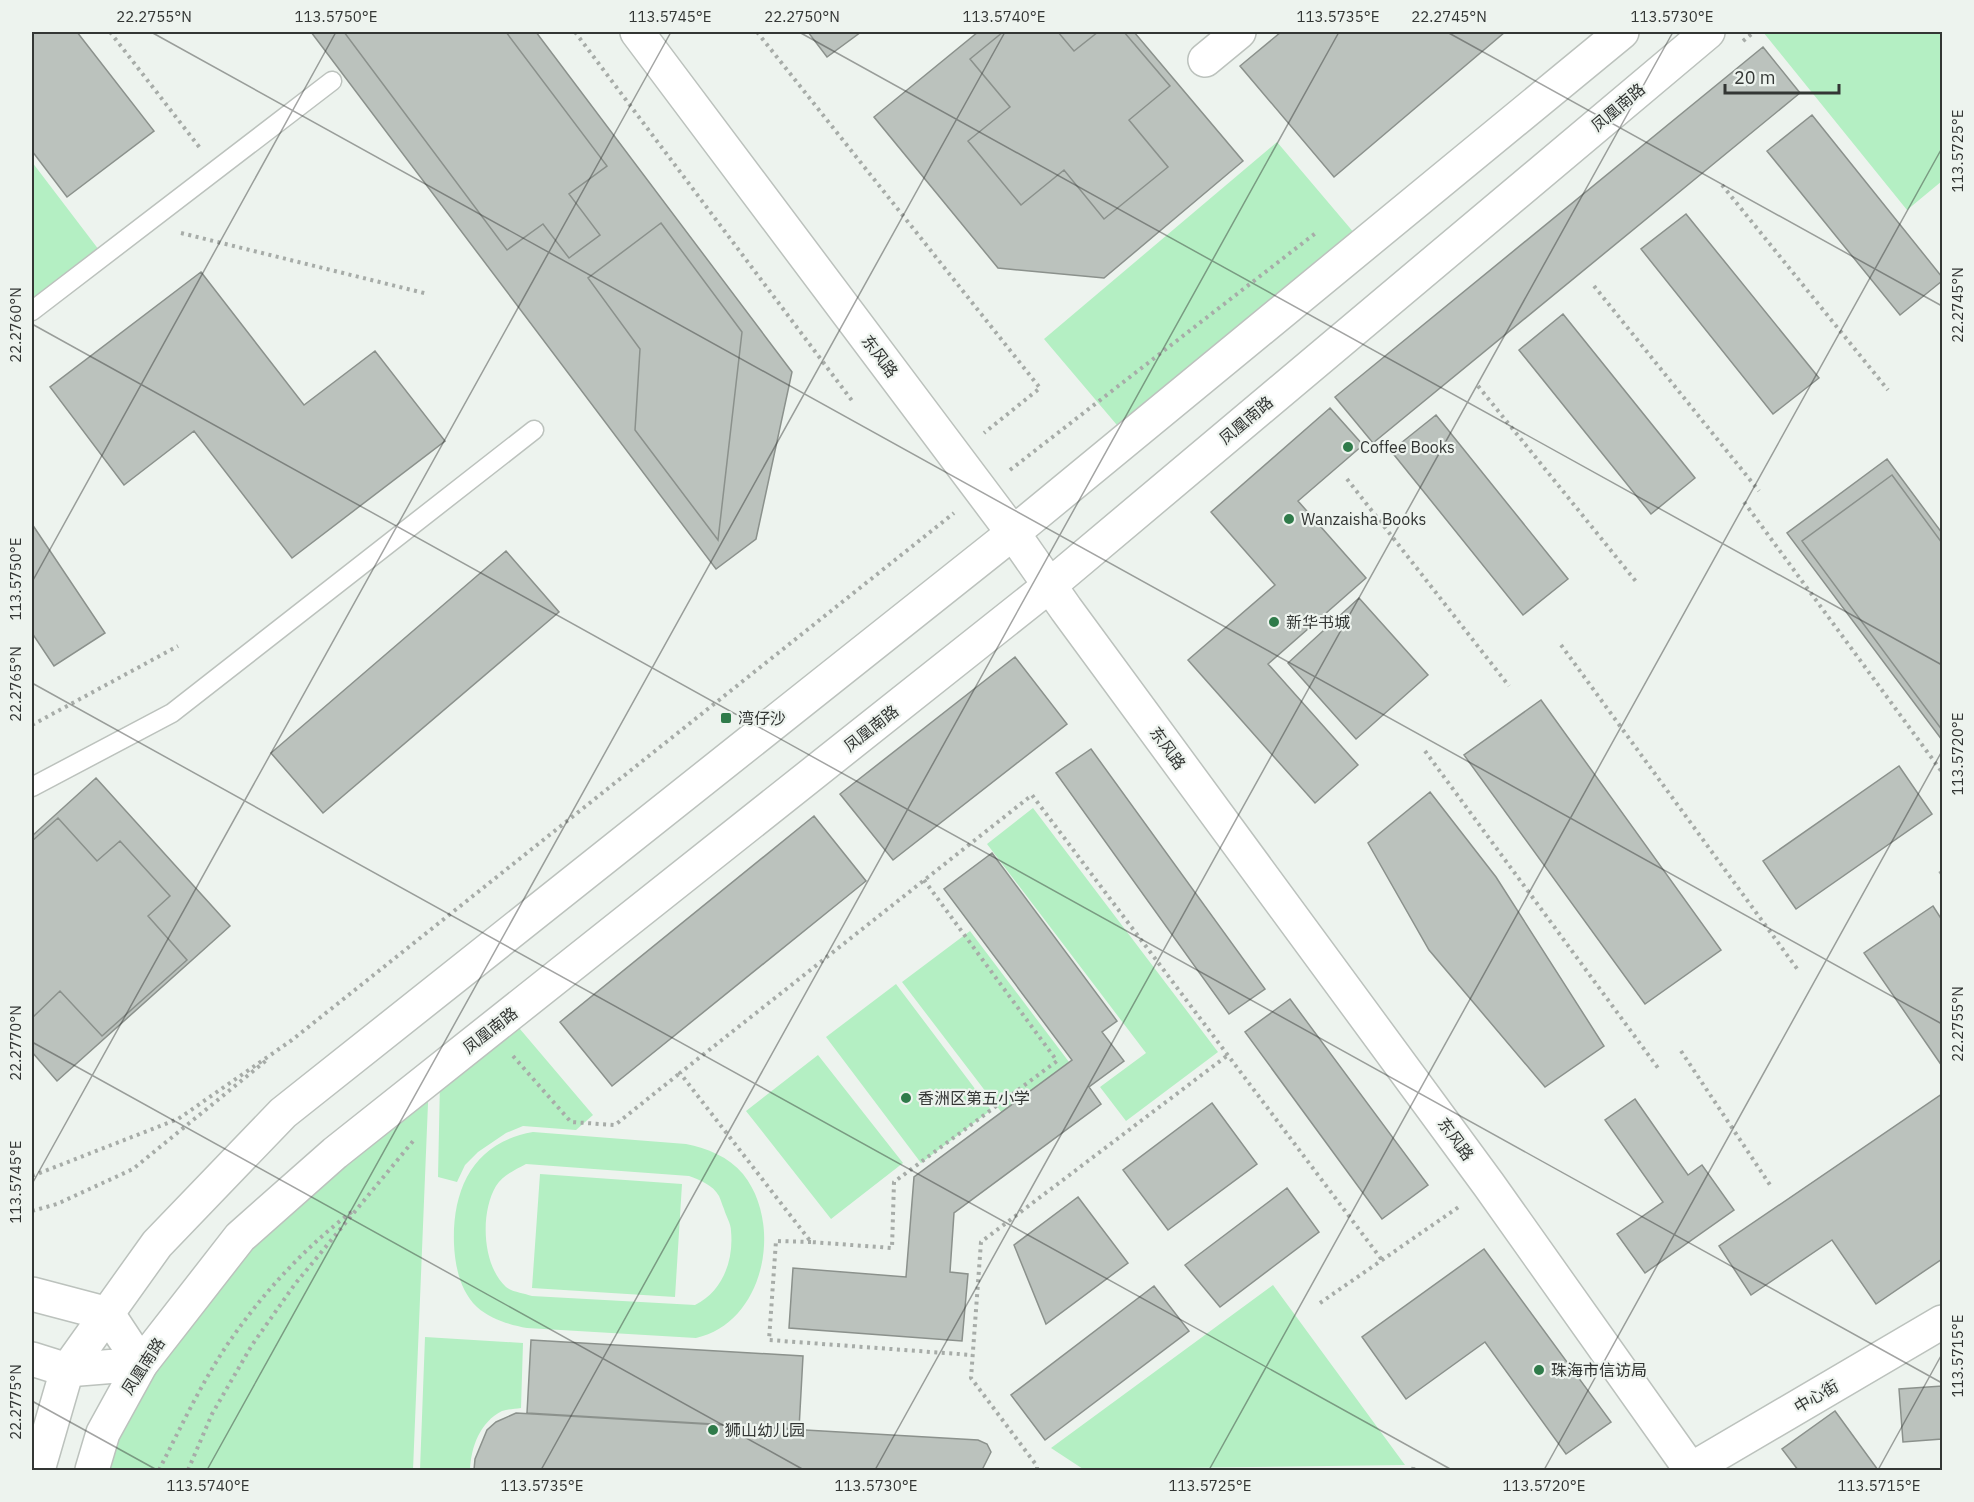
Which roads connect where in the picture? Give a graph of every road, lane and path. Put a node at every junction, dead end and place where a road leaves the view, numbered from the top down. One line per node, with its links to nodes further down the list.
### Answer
1 (110, 32): 10 (path)
2 (575, 32): 19 (path)
3 (636, 32): 21 (main road, 东风路)
4 (757, 32): 21 (path)
5 (1239, 32): 8 (main road)
6 (1622, 32): 26 (main road)
7 (1708, 32): 28 (main road, 凤凰南路)
8 (1205, 60)
9 (332, 81): 10 (lane)
10 (216, 170): 12 (lane)
11 (1722, 185): 18 (path)
12 (145, 225): 15 (path); 16 (lane)
13 (1320, 230): 24 (path)
14 (1594, 286): 23 (path)
15 (428, 294)
16 (32, 311)
17 (1478, 386): 27 (path)
18 (1888, 390)
19 (853, 402)
20 (534, 430): 35 (lane)
21 (954, 456): 24 (main road, 东风路)
22 (1347, 479): 31 (path)
23 (1759, 490)
24 (981, 492): 26 (main road, 东风路); 39 (path)
25 (1744, 502): 34 (path)
26 (1013, 533): 28 (main road, 东风路); 53 (main road)
27 (1638, 584)
28 (1050, 586): 38 (main road, 凤凰南路); 45 (main road, 东风路)
29 (1561, 645): 37 (path)
30 (178, 646): 32 (path)
31 (1509, 686)
32 (32, 725)
33 (1425, 751): 42 (path)
34 (1942, 772)
35 (32, 787)
36 (924, 880): 41 (path); 43 (path); 49 (path)
37 (1798, 970)
38 (490, 1030): 43 (path); 57 (main road, 凤凰南路)
39 (292, 1040): 44 (path); 48 (path)
40 (1681, 1051): 46 (path)
41 (1228, 1054): 50 (path); 55 (path)
42 (1658, 1068)
43 (680, 1073): 49 (path)
44 (32, 1176)
45 (1489, 1185): 50 (path); 65 (main road, 东风路)
46 (1772, 1188)
47 (360, 1205): 62 (path)
48 (32, 1211)
49 (811, 1242): 55 (path)
50 (1383, 1260): 52 (path)
51 (32, 1294): 53 (main road)
52 (1320, 1303)
53 (108, 1314): 57 (main road); 58 (main road)
54 (1942, 1322): 65 (main road, 中心街)
55 (972, 1356): 63 (path)
56 (32, 1359): 58 (main road)
57 (141, 1364): 58 (main road); 61 (main road, 凤凰南路)
58 (67, 1370): 60 (main road)
59 (1414, 1463): 64 (path)
60 (38, 1470)
61 (92, 1470)
62 (159, 1470)
63 (1037, 1470)
64 (1413, 1470)
65 (1690, 1470)

